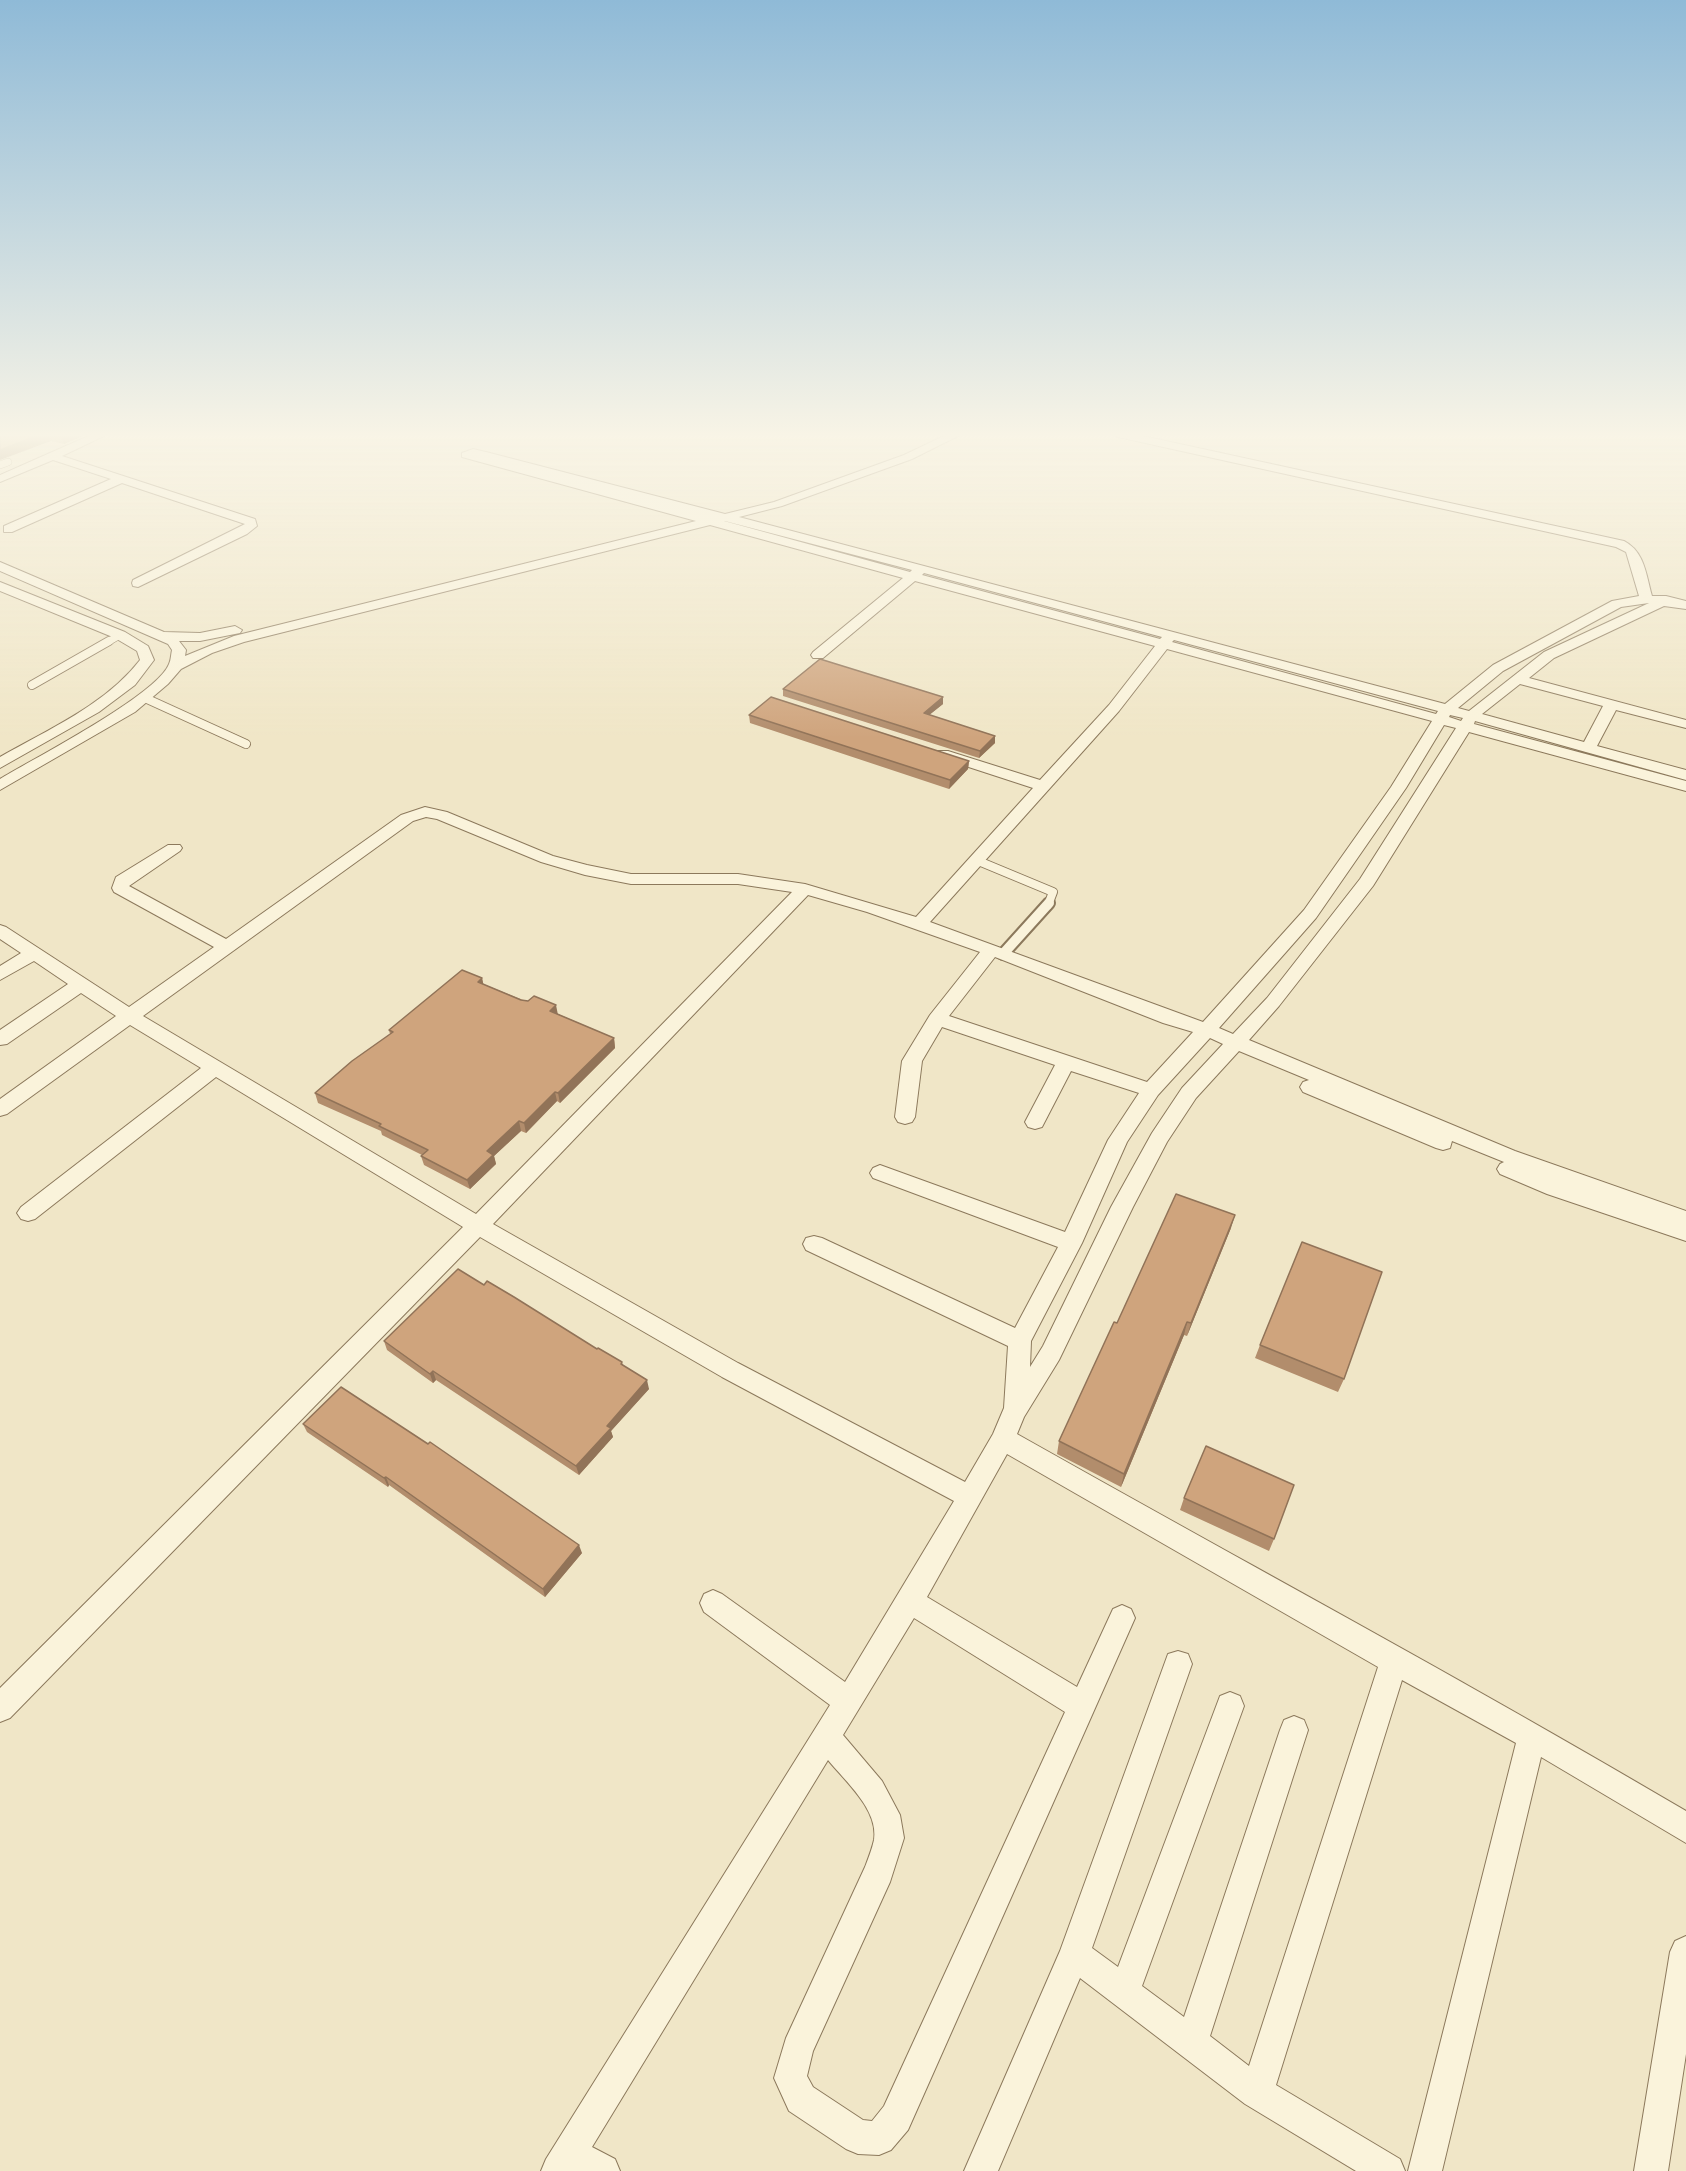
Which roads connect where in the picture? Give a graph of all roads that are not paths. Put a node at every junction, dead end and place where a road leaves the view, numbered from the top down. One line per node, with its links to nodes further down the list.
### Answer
1 (234, 535): 9 (street)
2 (615, 535): 15 (street)
3 (637, 535): 18 (street)
4 (776, 535): 8 (street)
5 (786, 535): 8 (street)
6 (1580, 535): 11 (street)
7 (0, 566): 15 (street)
8 (917, 573): 16 (street); 17 (street)
9 (138, 583)
10 (0, 586): 14 (street)
11 (1646, 599): 12 (street); 23 (street)
12 (1666, 600): 13 (street); 19 (street)
13 (1686, 605)
14 (120, 636): 20 (lane); 29 (street)
15 (160, 636): 18 (street)
16 (1167, 640): 23 (street); 32 (street)
17 (818, 655)
18 (176, 666): 21 (street)
19 (1517, 679): 22 (street); 24 (street)
20 (32, 686)
21 (145, 698): 26 (lane); 31 (street)
22 (1612, 704): 25 (street); 27 (street)
23 (1443, 715): 24 (street); 46 (street)
24 (1468, 721): 27 (street); 33 (street); 48 (street)
25 (1686, 724)
26 (246, 744)
27 (1588, 748): 30 (street)
28 (926, 749): 32 (street)
29 (0, 763)
30 (1686, 775)
31 (0, 785)
32 (1043, 786): 35 (street)
33 (1686, 786)
34 (174, 848): 39 (street)
35 (976, 860): 37 (street); 40 (lane)
36 (805, 889): 37 (street); 39 (street); 58 (street)
37 (919, 924): 40 (street)
38 (0, 931): 41 (street)
39 (226, 946): 44 (street)
40 (997, 952): 45 (street); 46 (street)
41 (33, 954): 42 (street); 43 (street)
42 (0, 974)
43 (80, 985): 44 (street); 47 (street)
44 (129, 1016): 50 (street); 52 (street)
45 (937, 1019): 49 (street); 53 (street)
46 (1203, 1034): 48 (street); 51 (street)
47 (0, 1039)
48 (1233, 1047): 57 (street); 59 (street); 63 (street)
49 (1066, 1062): 51 (street); 54 (street)
50 (215, 1068): 56 (street); 58 (street)
51 (1151, 1090): 60 (street)
52 (0, 1108)
53 (905, 1117)
54 (1035, 1122)
55 (880, 1173): 60 (street)
56 (28, 1212)
57 (1686, 1219)
58 (478, 1226): 65 (street); 74 (street)
59 (1686, 1233)
60 (1071, 1243): 62 (street)
61 (814, 1244): 62 (street)
62 (1020, 1341): 63 (street)
63 (1014, 1412): 64 (street)
64 (1003, 1439): 65 (street); 69 (street)
65 (968, 1496): 66 (street)
66 (910, 1601): 71 (street); 72 (street)
67 (713, 1603): 71 (street)
68 (1122, 1618): 72 (street)
69 (1394, 1661): 76 (street); 83 (street)
70 (1178, 1664): 80 (street)
71 (848, 1701): 77 (street)
72 (1082, 1706): 77 (street)
73 (1230, 1706): 81 (street)
74 (0, 1708)
75 (1294, 1730): 82 (street)
76 (1533, 1736): 78 (street); 88 (street)
77 (827, 1737): 84 (street)
78 (1686, 1828)
79 (1686, 1952): 89 (street)
80 (1074, 1954): 81 (street); 86 (street)
81 (1124, 1993): 82 (street)
82 (1191, 2044): 83 (street)
83 (1257, 2092): 87 (street)
84 (564, 2162): 85 (street)
85 (603, 2171)
86 (981, 2171)
87 (1388, 2171)
88 (1425, 2171)
89 (1651, 2171)

